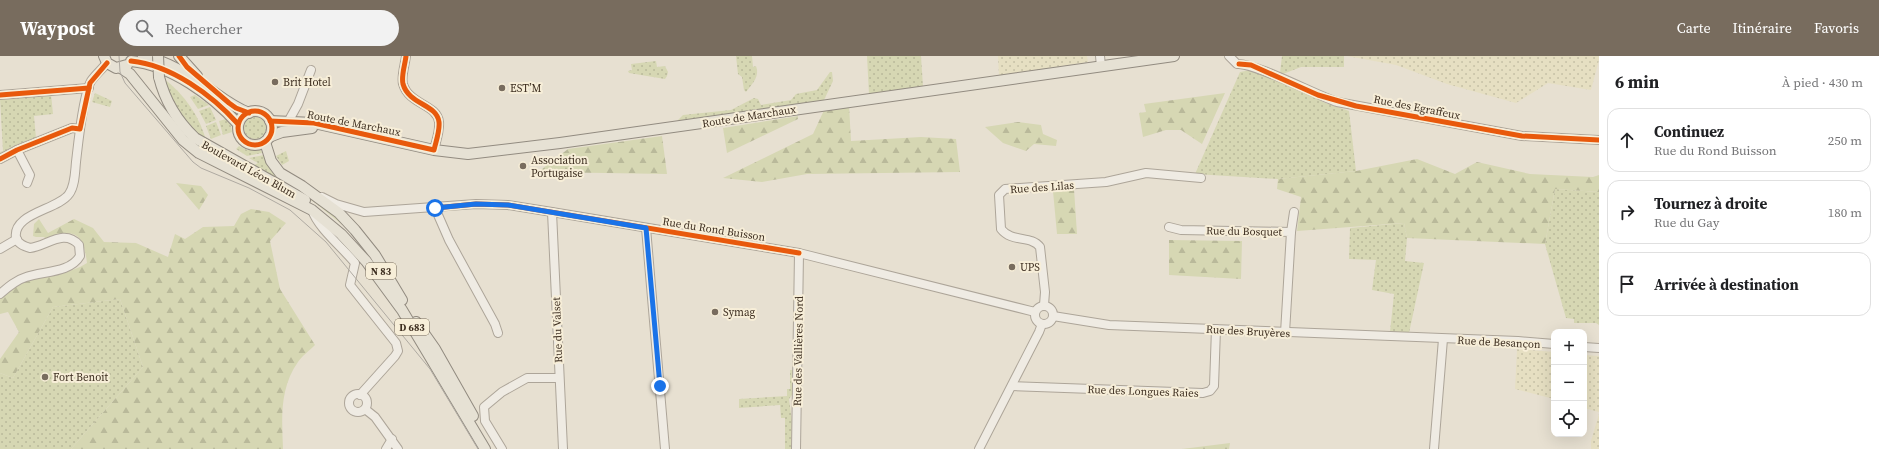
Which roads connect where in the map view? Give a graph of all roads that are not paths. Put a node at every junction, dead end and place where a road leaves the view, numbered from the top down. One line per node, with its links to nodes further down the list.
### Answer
1 (143, 56): 17 (main road)
2 (154, 56): 14 (main road)
3 (158, 56): 14 (main road, bridge)
4 (179, 56): 17 (main road)
5 (406, 56): 28 (street)
6 (1174, 56): 11 (main road, Route de Marchaux)
7 (1229, 56): 10 (street)
8 (132, 58): 12 (main road); 21 (main road)
9 (106, 60): 12 (main road); 15 (street)
10 (1238, 60): 26 (street, Rue des Egraffeux)
11 (1101, 61): 28 (main road, Route de Marchaux)
12 (121, 68): 34 (main road, D 683)
13 (311, 70): 20 (street)
14 (157, 76): 34 (main road, Boulevard Léon Blum); 44 (main road, Boulevard Léon Blum / N 83)
15 (89, 88): 16 (street); 23 (street)
16 (0, 95)
17 (229, 103): 18 (main road)
18 (248, 113): 19 (main road); 21 (main road)
19 (270, 121): 20 (main road, Route de Marchaux); 25 (main road)
20 (292, 122): 22 (main road, Route de Marchaux); 24 (street)
21 (238, 124): 25 (main road)
22 (326, 126): 24 (main road, Route de Marchaux); 28 (main road, Route de Marchaux)
23 (80, 129): 27 (street); 40 (street)
24 (282, 132): 25 (main road, Route de Marchaux)
25 (267, 139): 32 (main road, D 683)
26 (1599, 140)
27 (18, 150): 29 (street); 31 (street)
28 (434, 150)
29 (0, 159)
30 (1201, 178): 45 (street, Rue des Lilas)
31 (27, 183)
32 (302, 186): 33 (street, Rue du Rond Buisson); 44 (main road, D 683)
33 (435, 208): 35 (street, Rue du Rond Buisson); 51 (street)
34 (312, 210): 58 (street); 63 (main road, D 683)
35 (552, 212): 38 (street, Rue du Rond Buisson); 56 (street, Rue du Valset)
36 (1294, 212): 39 (street)
37 (1169, 227): 39 (street, Rue du Bosquet)
38 (646, 228): 42 (street, Rue du Rond Buisson); 67 (street)
39 (1291, 232): 50 (street, Rue du Bosquet)
40 (17, 239): 41 (street); 43 (street)
41 (0, 249)
42 (800, 253): 46 (street, Rue du Rond Buisson); 68 (street, Rue des Vallières Nord)
43 (0, 294)
44 (402, 299): 64 (main road, D 683)
45 (1044, 305): 46 (street); 47 (street)
46 (1035, 312): 48 (street)
47 (1053, 316): 48 (street); 49 (street, Rue des Bruyères)
48 (1042, 324): 57 (street)
49 (1216, 329): 50 (street, Rue des Bruyères); 57 (street, Rue des Longues Raies)
50 (1285, 332): 52 (street, Rue des Bruyères)
51 (498, 333)
52 (1444, 339): 53 (street, Rue de Besançon); 70 (street)
53 (1551, 344)
54 (1587, 347): 55 (street)
55 (1599, 348)
56 (559, 378): 65 (street); 66 (street, Rue du Valset)
57 (1012, 386): 69 (street)
58 (360, 395): 59 (street); 59 (street)
59 (365, 409): 60 (street)
60 (392, 439): 61 (street); 62 (street)
61 (386, 449)
62 (398, 449)
63 (485, 449)
64 (492, 449)
65 (502, 449)
66 (563, 449)
67 (665, 449)
68 (796, 449)
69 (980, 449)
70 (1434, 449)

